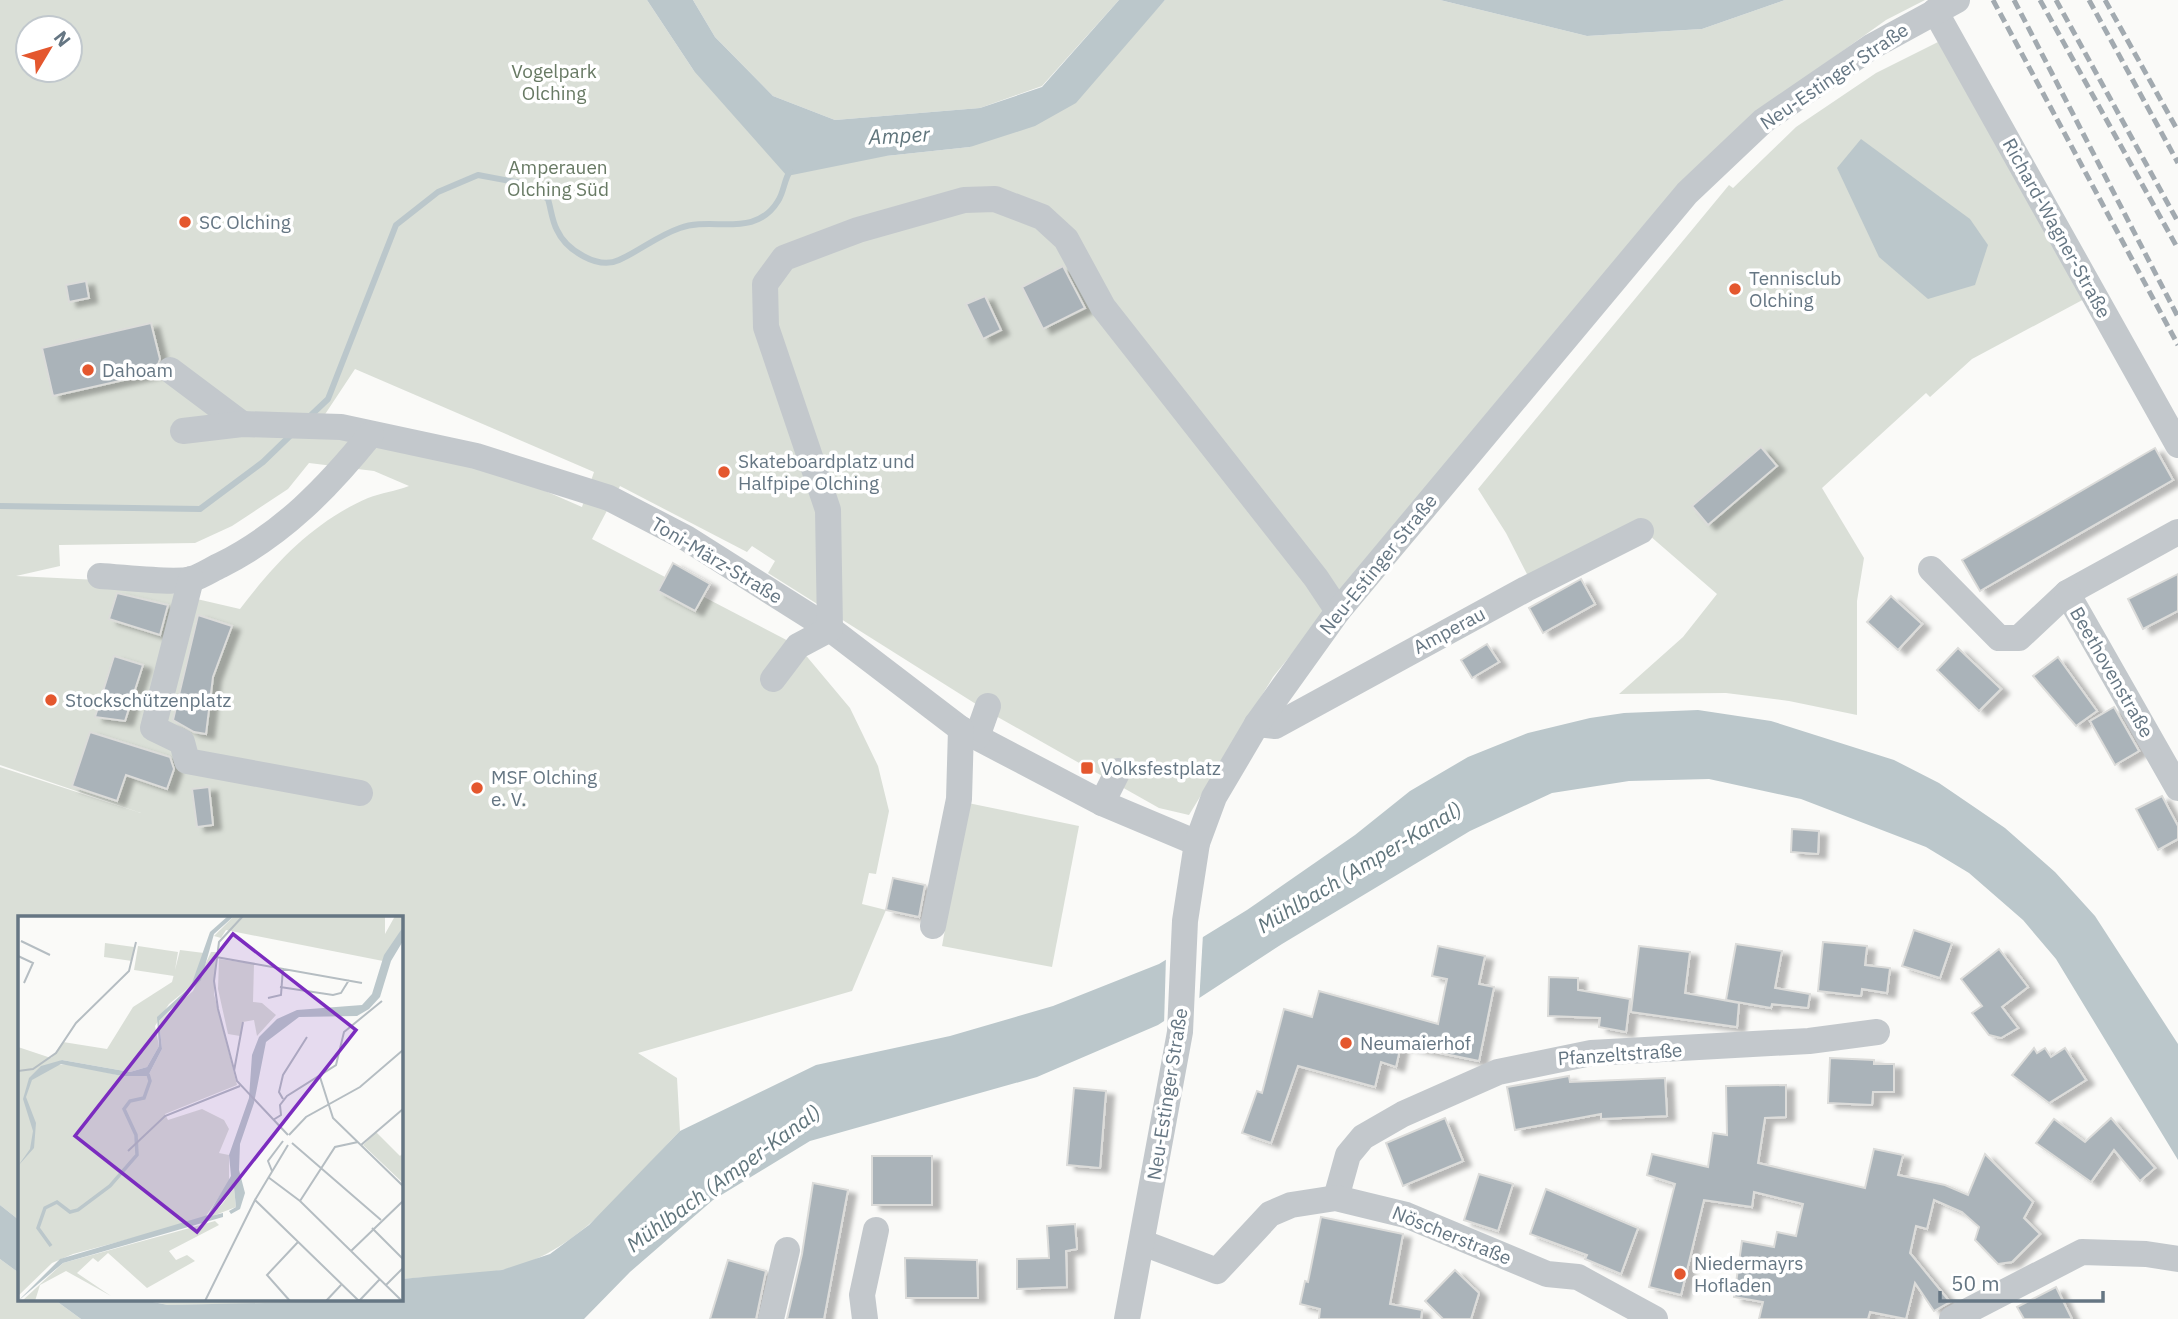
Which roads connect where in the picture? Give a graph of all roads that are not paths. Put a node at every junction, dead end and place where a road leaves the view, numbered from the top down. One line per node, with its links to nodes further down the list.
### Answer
1 (1946, 6): 6 (street, Richard-Wagner-Straße); 13 (street, Neu-Estinger Straße)
2 (170, 370): 3 (street)
3 (242, 424): 4 (street, Toni-März-Straße); 5 (street, Toni-März-Straße)
4 (183, 431)
5 (371, 434): 11 (street); 14 (street, Toni-März-Straße)
6 (2178, 445)
7 (1641, 531): 17 (street, Amperau)
8 (2178, 532): 12 (street, Beethovenstraße)
9 (1931, 569): 12 (street, Beethovenstraße)
10 (100, 576): 11 (street)
11 (191, 579): 21 (street)
12 (2067, 593): 20 (street, Beethovenstraße)
13 (1338, 611): 14 (street); 17 (street, Neu-Estinger Straße)
14 (830, 629): 15 (street); 18 (street, Toni-März-Straße)
15 (773, 679)
16 (988, 706): 18 (street)
17 (1257, 724): 23 (street, Neu-Estinger Straße)
18 (969, 733): 22 (street, Toni-März-Straße); 24 (street)
19 (1118, 771): 22 (street)
20 (2178, 788)
21 (360, 793)
22 (1102, 803): 23 (street, Toni-März-Straße)
23 (1197, 843): 28 (street, Neu-Estinger Straße)
24 (933, 926)
25 (1877, 1032): 26 (street, Pfanzeltstraße)
26 (1336, 1198): 28 (street, Nöscherstraße); 34 (street, Nöscherstraße)
27 (876, 1230): 32 (street)
28 (1143, 1242): 33 (street, Neu-Estinger Straße)
29 (787, 1250): 31 (street)
30 (2178, 1259): 35 (street)
31 (771, 1319)
32 (865, 1319)
33 (1127, 1319)
34 (1655, 1319)
35 (1952, 1319)

